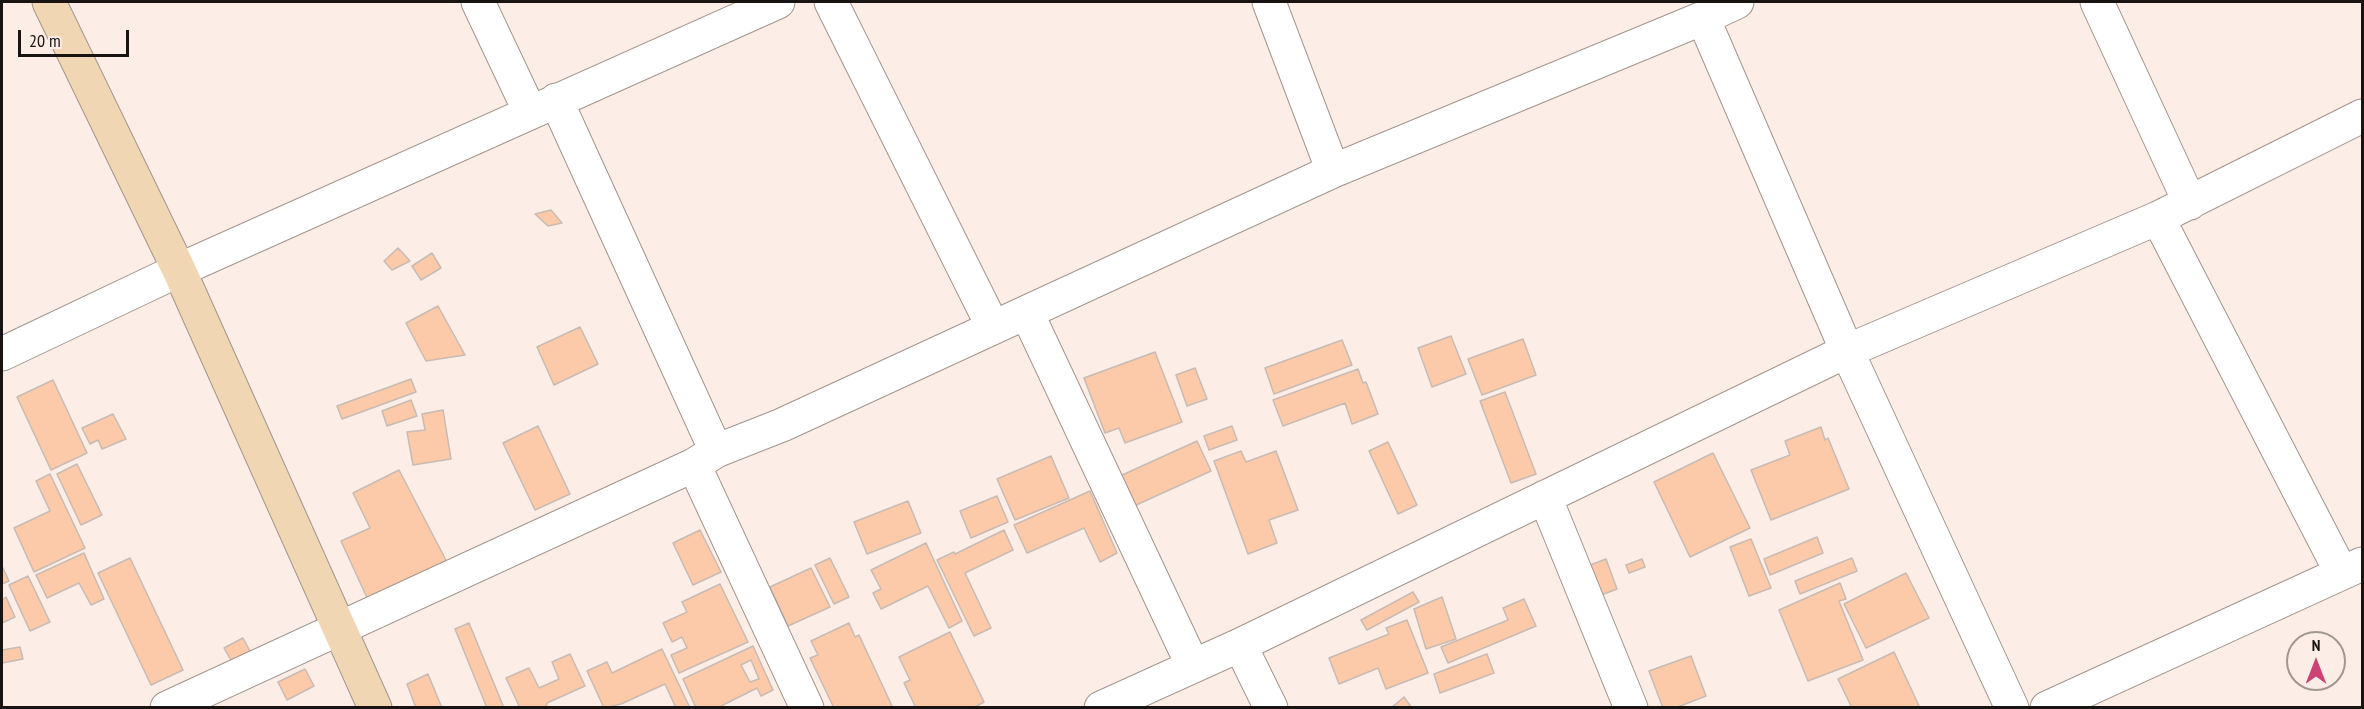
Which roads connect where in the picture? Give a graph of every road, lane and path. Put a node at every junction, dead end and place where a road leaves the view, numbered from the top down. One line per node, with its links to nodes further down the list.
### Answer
1 (50, 2): 14 (street)
2 (478, 2): 9 (street)
3 (778, 2): 9 (street)
4 (831, 2): 16 (street)
5 (1269, 2): 11 (street)
6 (1735, 2): 8 (street)
7 (2097, 2): 12 (street)
8 (1703, 18): 11 (street); 17 (street)
9 (543, 106): 14 (street); 19 (street)
10 (2362, 116): 12 (street)
11 (1333, 171): 15 (street)
12 (2190, 203): 13 (street)
13 (2158, 218): 17 (street); 21 (street)
14 (179, 270): 18 (street); 22 (street)
15 (1027, 313): 16 (street); 24 (street)
16 (993, 327): 19 (street)
17 (1847, 351): 20 (street); 31 (street)
18 (2, 354)
19 (705, 458): 22 (street); 27 (street)
20 (1545, 497): 23 (street); 30 (street)
21 (2352, 568): 32 (street)
22 (339, 628): 25 (street); 26 (street)
23 (1240, 645): 24 (street); 29 (street)
24 (1193, 666): 28 (street)
25 (167, 708)
26 (375, 708)
27 (807, 708)
28 (1101, 708)
29 (1270, 708)
30 (1631, 708)
31 (2012, 708)
32 (2047, 708)

